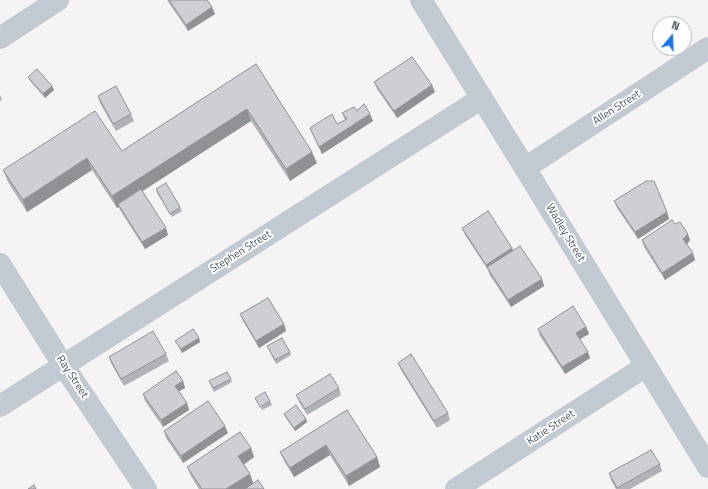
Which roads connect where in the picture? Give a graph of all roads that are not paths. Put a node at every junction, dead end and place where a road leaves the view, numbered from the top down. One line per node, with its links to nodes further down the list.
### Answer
1 (58, 0): 3 (street)
2 (420, 0): 5 (street, Wadley Street)
3 (0, 38)
4 (708, 48): 6 (street, Allen Street)
5 (482, 98): 6 (street, Wadley Street); 8 (street, Stephen Street)
6 (525, 168): 9 (street, Wadley Street)
7 (0, 264): 8 (street, Ray Street)
8 (63, 365): 10 (street, Stephen Street); 12 (street, Ray Street)
9 (646, 366): 11 (street, Wadley Street); 13 (street, Katie Street)
10 (0, 406)
11 (707, 461)
12 (146, 489)
13 (456, 489)

